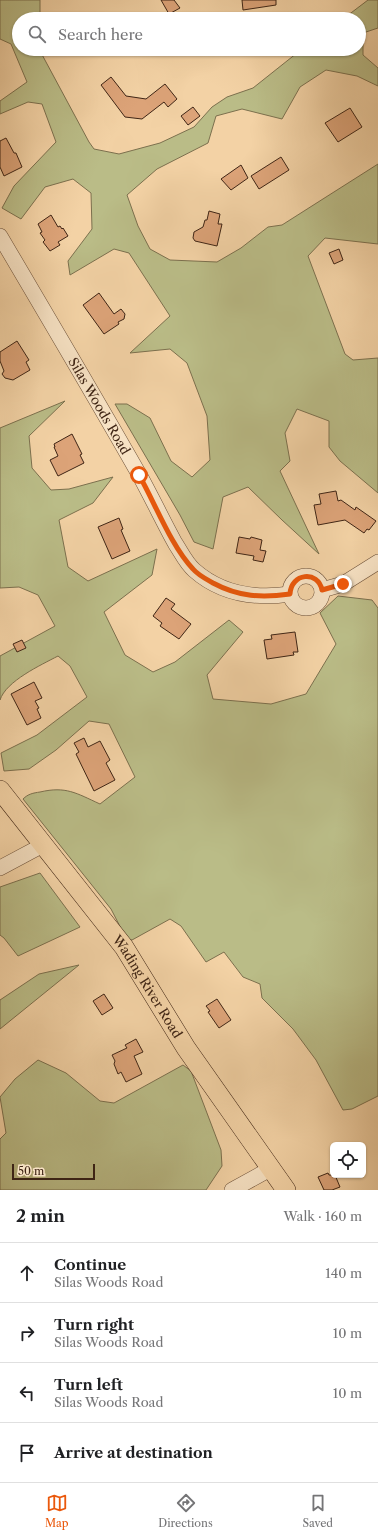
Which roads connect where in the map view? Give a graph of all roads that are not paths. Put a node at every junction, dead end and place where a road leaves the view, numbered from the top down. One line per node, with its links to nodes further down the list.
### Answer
1 (0, 236): 4 (street, Silas Woods Road)
2 (378, 562): 3 (street)
3 (322, 590): 4 (street); 4 (street)
4 (290, 594)
5 (0, 790): 6 (main road, Wading River Road)
6 (43, 845): 7 (street); 8 (main road, Wading River Road)
7 (0, 868)
8 (272, 1168): 9 (street); 10 (main road, Wading River Road)
9 (232, 1190)
10 (286, 1190)

